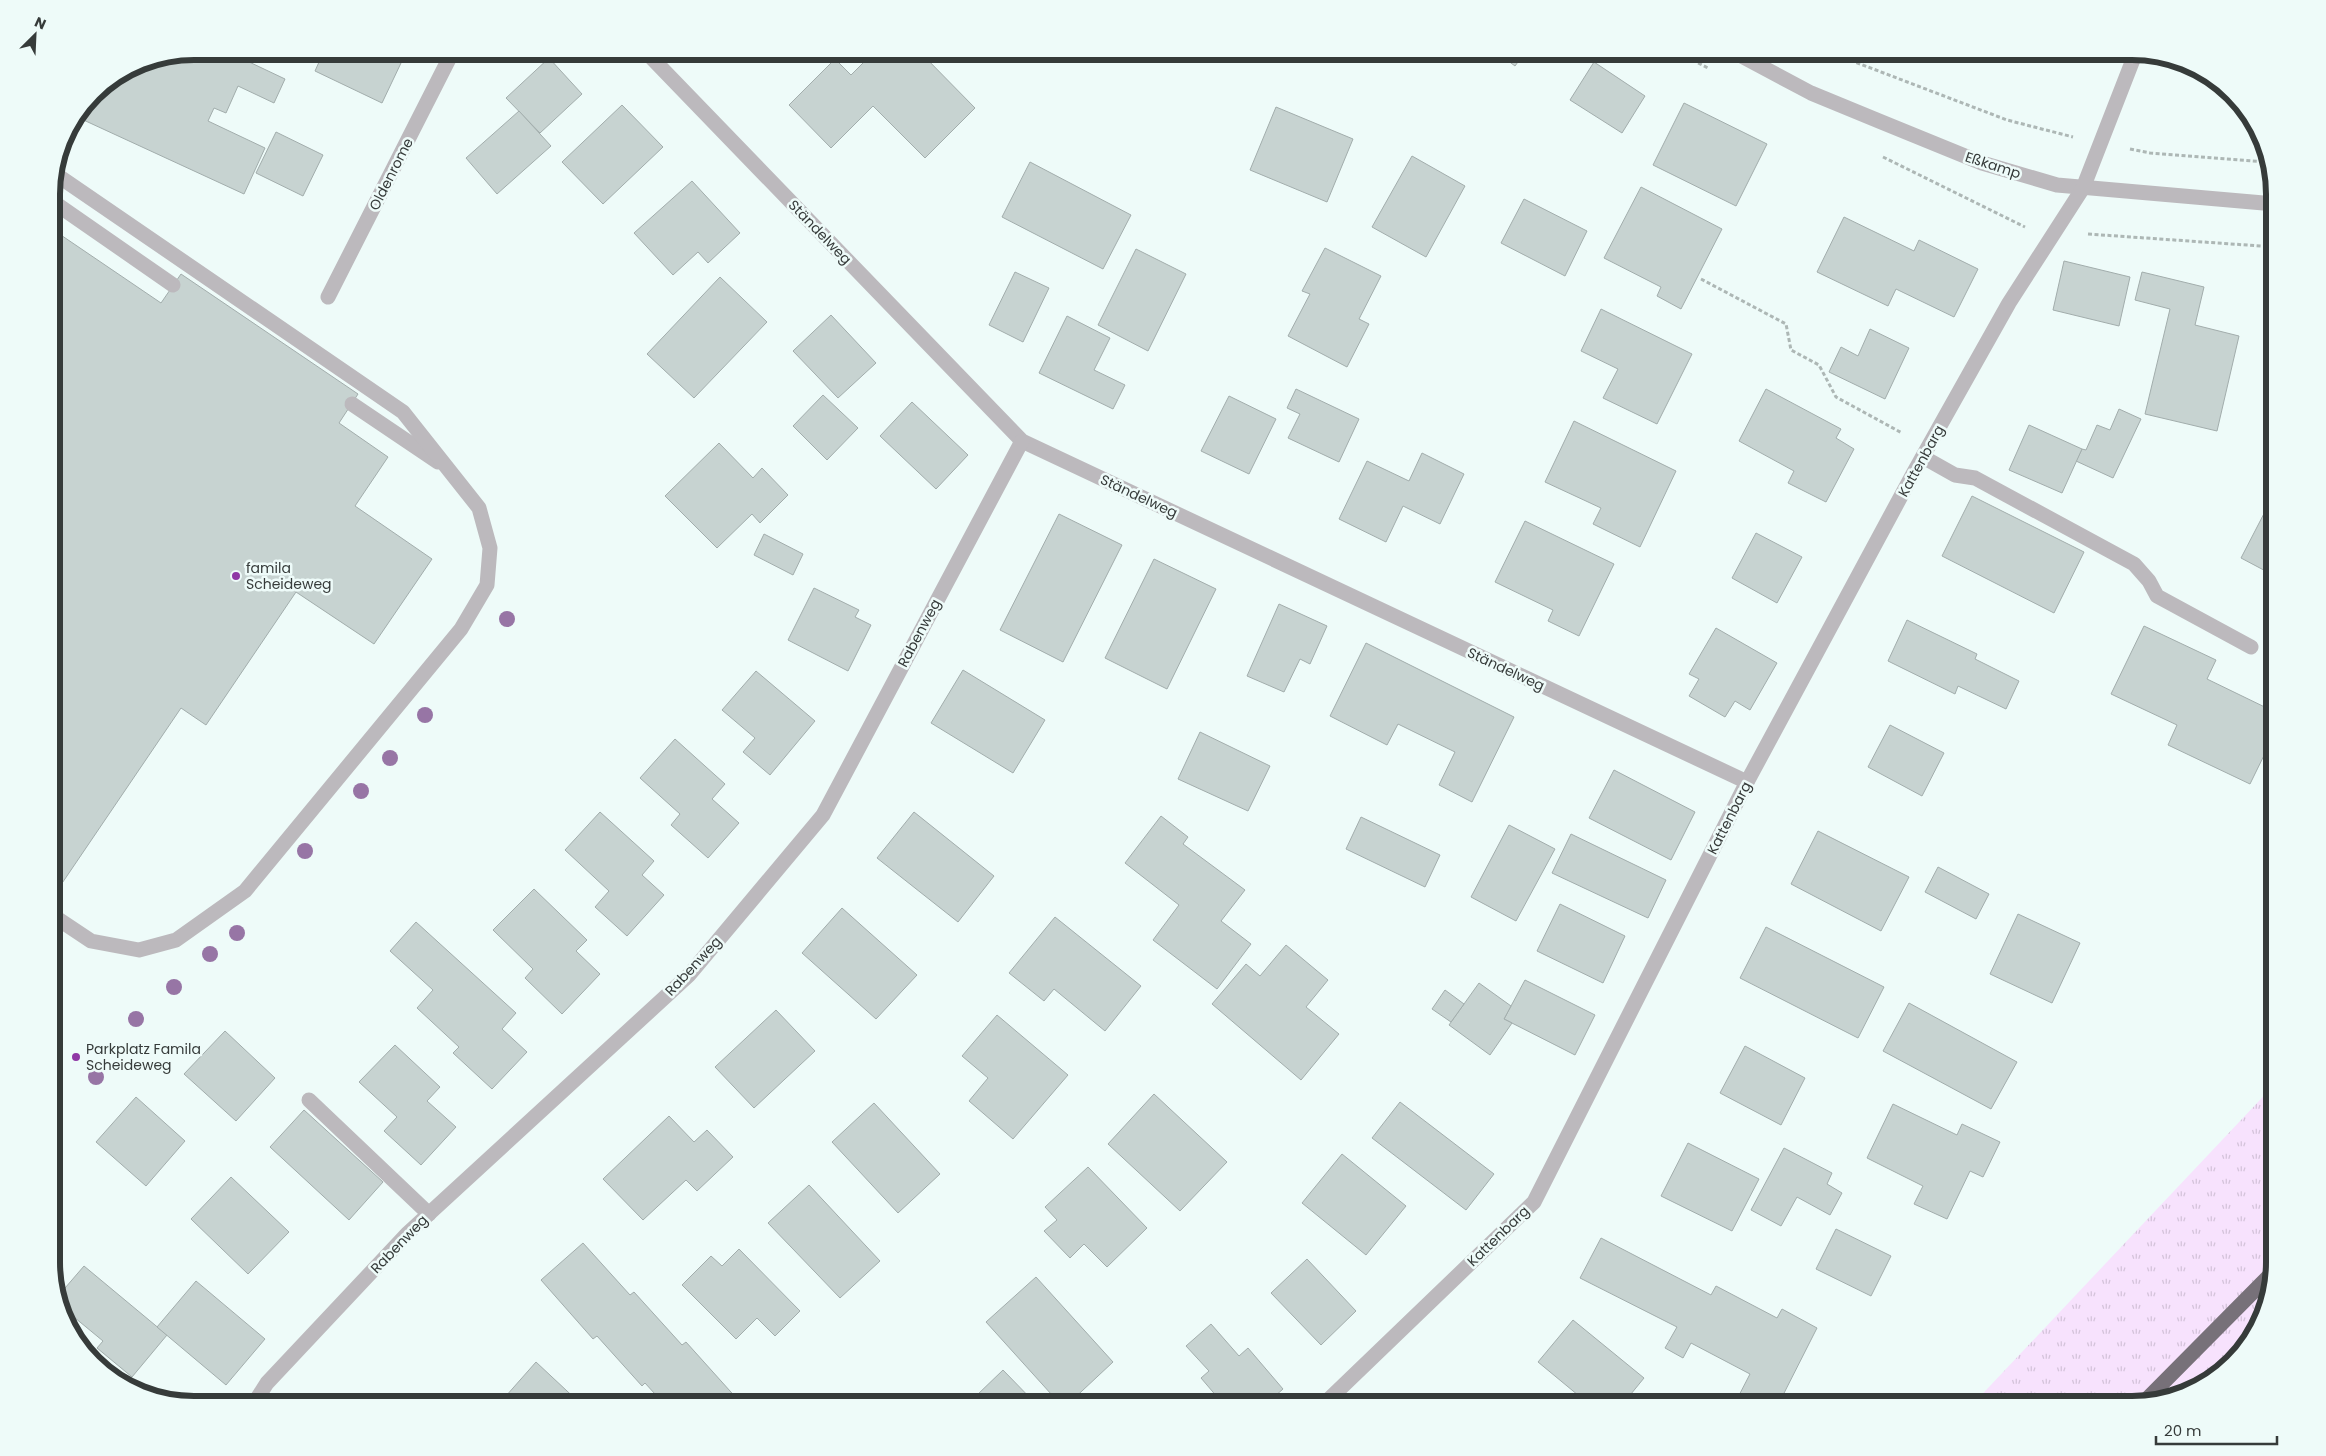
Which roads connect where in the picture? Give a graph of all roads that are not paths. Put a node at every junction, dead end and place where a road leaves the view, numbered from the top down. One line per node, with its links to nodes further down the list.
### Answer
1 (448, 60): 10 (street, Oldenrome)
2 (654, 60): 12 (street, Ständelweg)
3 (1749, 60): 6 (street, Eßkamp)
4 (2133, 60): 6 (street, Kattenbarg)
5 (61, 178): 14 (street)
6 (2083, 188): 7 (street, Eßkamp); 13 (street, Kattenbarg)
7 (2266, 203)
8 (60, 207): 9 (street)
9 (173, 285)
10 (328, 297)
11 (352, 404): 14 (street)
12 (1022, 441): 16 (street, Ständelweg); 19 (street, Rabenweg)
13 (1925, 452): 15 (street); 16 (street, Kattenbarg)
14 (452, 471): 17 (street)
15 (2251, 647)
16 (1747, 782): 23 (street, Kattenbarg)
17 (60, 920)
18 (309, 1100): 19 (street)
19 (429, 1214): 22 (street, Rabenweg)
20 (2265, 1280): 21 (highway)
21 (2152, 1394)
22 (259, 1396)
23 (1333, 1396)

